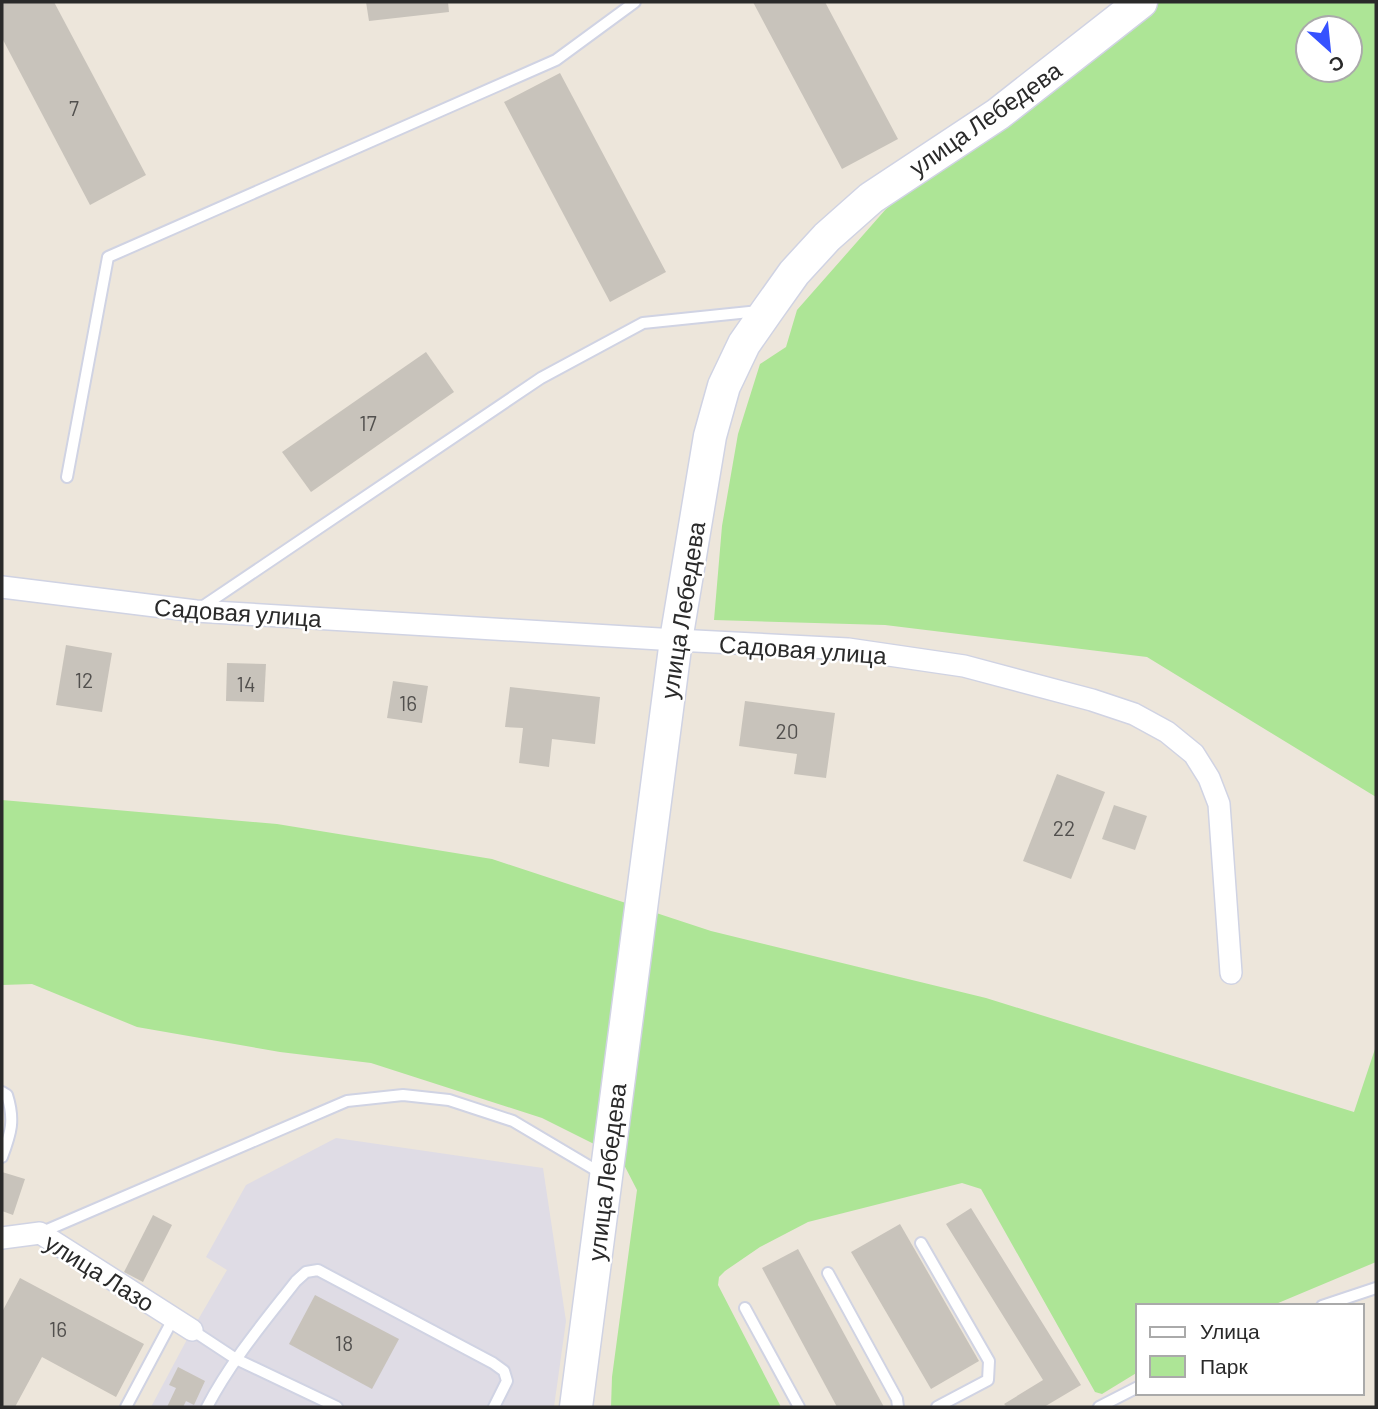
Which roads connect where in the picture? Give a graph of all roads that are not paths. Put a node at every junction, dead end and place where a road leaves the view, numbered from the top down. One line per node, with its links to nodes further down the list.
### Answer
1 (635, 2): 4 (lane)
2 (1142, 2): 3 (street, улица Лебедева)
3 (767, 310): 6 (lane); 7 (street, улица Лебедева)
4 (67, 477)
5 (2, 587): 6 (street, Садовая улица)
6 (196, 611): 7 (street, Садовая улица)
7 (676, 640): 8 (street, Садовая улица); 11 (street, улица Лебедева)
8 (1231, 973)
9 (2, 1092): 10 (lane)
10 (2, 1157)
11 (605, 1176): 12 (lane); 27 (street, улица Лебедева)
12 (40, 1233): 13 (street, улица Лазо); 19 (street, улица Лазо)
13 (2, 1238)
14 (921, 1242): 30 (lane)
15 (828, 1273): 29 (lane)
16 (1376, 1288): 17 (lane)
17 (1328, 1304)
18 (746, 1308): 28 (lane)
19 (173, 1318): 20 (street, улица Лазо); 23 (lane)
20 (192, 1330): 21 (lane)
21 (236, 1359): 24 (lane); 25 (lane); 26 (lane)
22 (1136, 1388): 31 (lane)
23 (126, 1407)
24 (207, 1407)
25 (337, 1407)
26 (494, 1407)
27 (576, 1407)
28 (800, 1407)
29 (898, 1407)
30 (937, 1407)
31 (1099, 1407)

